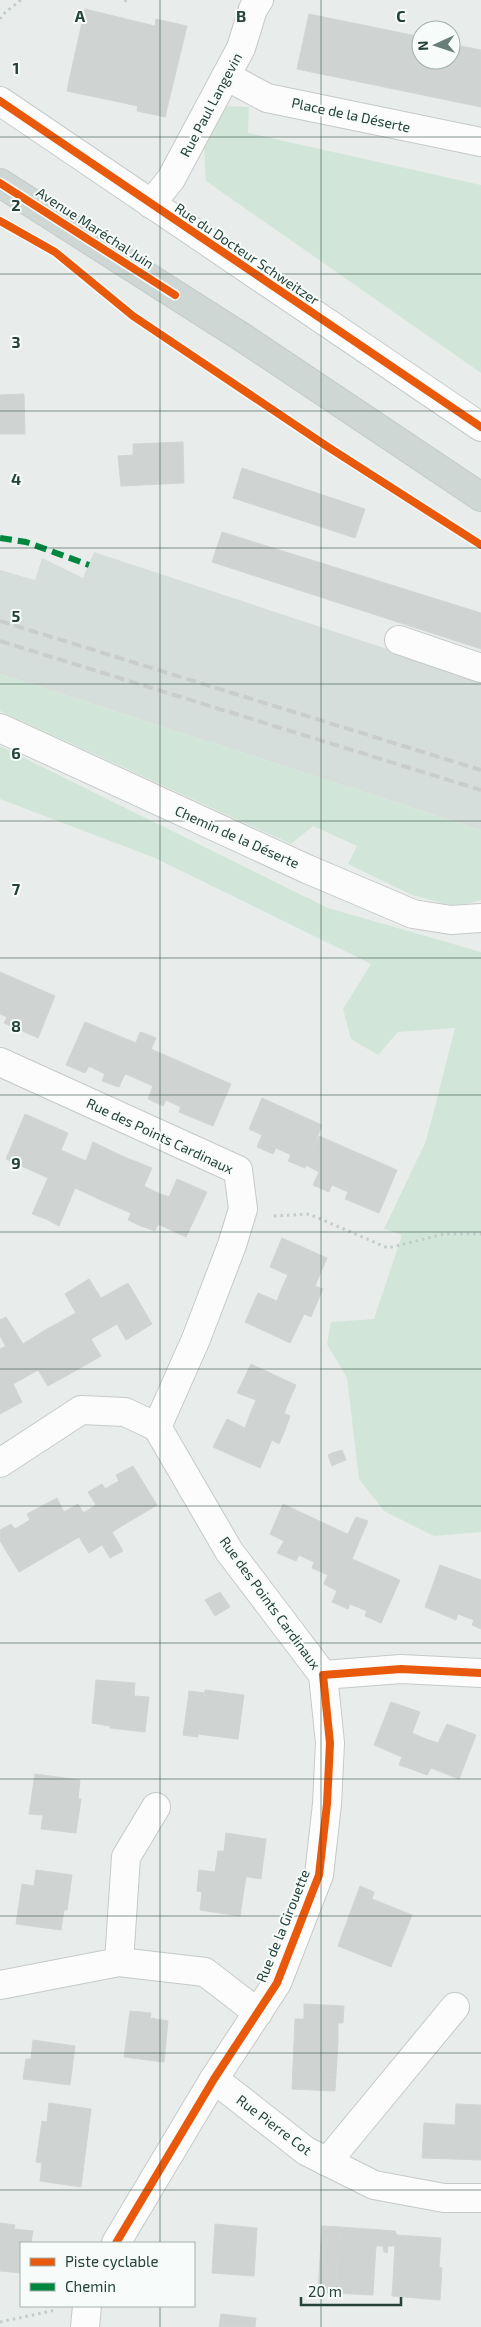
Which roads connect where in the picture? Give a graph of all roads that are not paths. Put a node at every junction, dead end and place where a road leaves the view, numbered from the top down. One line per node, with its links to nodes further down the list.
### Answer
1 (259, 0): 2 (street, Rue Paul Langevin)
2 (226, 76): 4 (street, Place de la Déserte); 6 (street, Rue Paul Langevin)
3 (0, 101): 6 (street, Rue du Docteur Schweitzer)
4 (481, 142)
5 (0, 183): 8 (main road, Avenue Maréchal Juin)
6 (151, 204): 7 (street, Rue du Docteur Schweitzer)
7 (481, 427)
8 (481, 497)
9 (400, 640): 10 (street)
10 (481, 668)
11 (0, 728): 12 (street, Chemin de la Déserte)
12 (481, 918)
13 (0, 1062): 14 (street, Rue des Points Cardinaux)
14 (157, 1426): 15 (street); 17 (street, Rue des Points Cardinaux)
15 (0, 1463)
16 (481, 1673): 17 (street)
17 (323, 1675): 22 (street, Rue de la Girouette)
18 (156, 1806): 19 (street)
19 (118, 1962): 20 (street); 22 (street)
20 (0, 1985)
21 (455, 2007): 24 (street)
22 (258, 2013): 23 (street, Rue de la Girouette)
23 (214, 2079): 24 (street, Rue Pierre Cot); 26 (street, Rue de la Girouette)
24 (327, 2162): 25 (street, Rue Pierre Cot)
25 (481, 2198)
26 (117, 2242)
27 (87, 2307): 28 (street)
28 (85, 2327)

